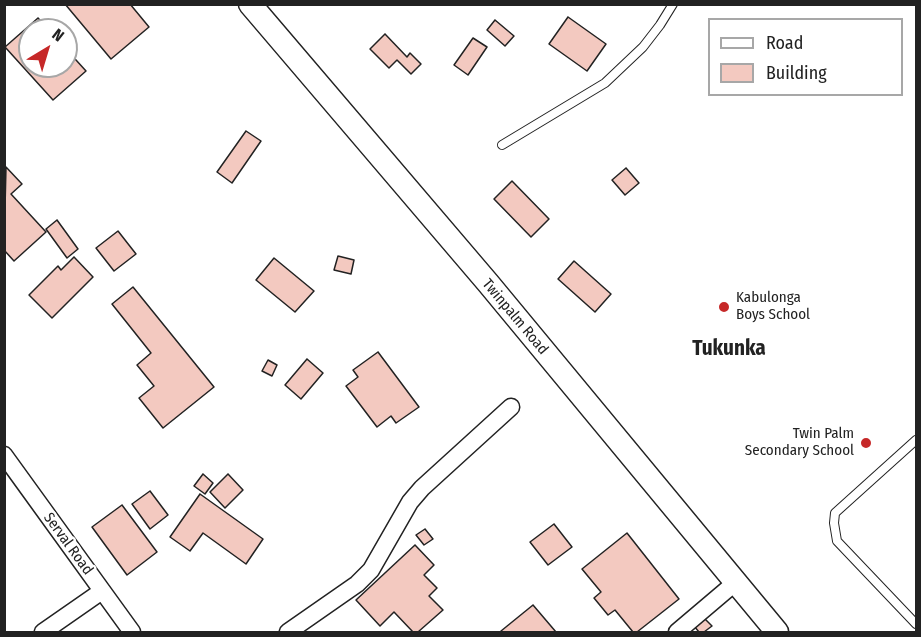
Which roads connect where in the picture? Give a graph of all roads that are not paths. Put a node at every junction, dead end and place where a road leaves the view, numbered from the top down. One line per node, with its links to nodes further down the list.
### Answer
1 (250, 4): 7 (main road, Twinpalm Road)
2 (673, 4): 3 (lane)
3 (502, 145)
4 (511, 407): 12 (street)
5 (916, 440): 9 (lane)
6 (4, 455): 8 (street, Serval Road)
7 (736, 582): 13 (street); 14 (main road, Twinpalm Road)
8 (102, 591): 10 (street); 11 (street, Serval Road)
9 (916, 624)
10 (43, 633)
11 (132, 633)
12 (288, 633)
13 (677, 633)
14 (777, 633)

